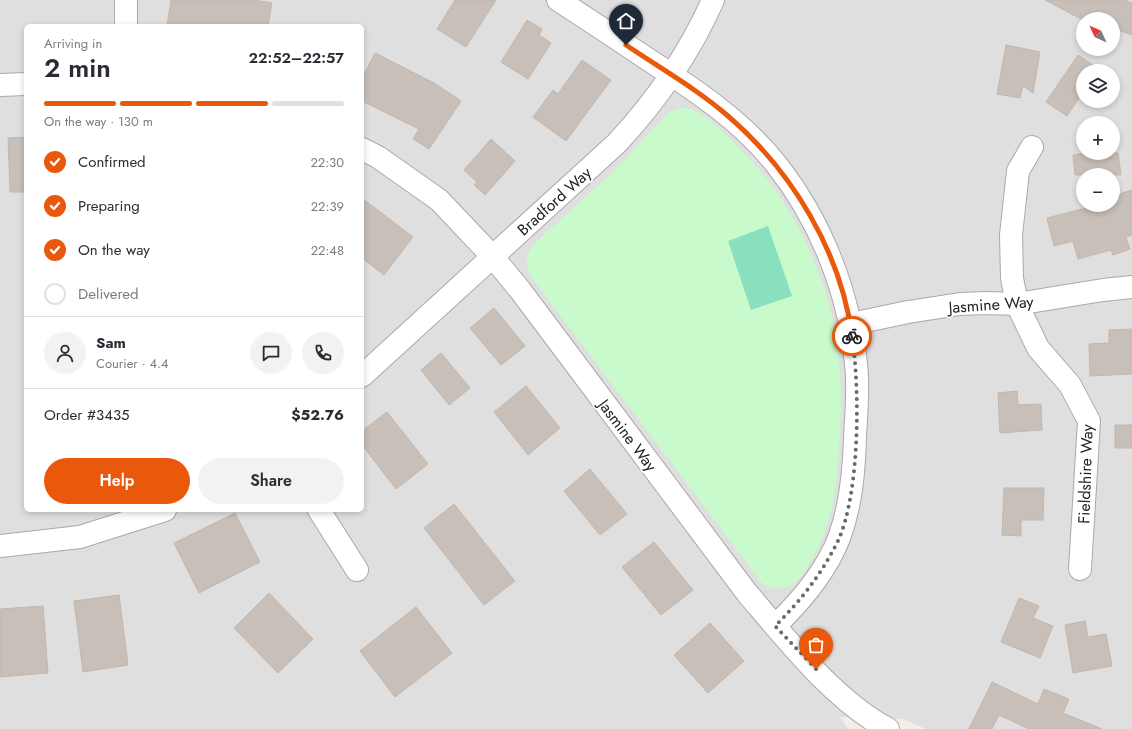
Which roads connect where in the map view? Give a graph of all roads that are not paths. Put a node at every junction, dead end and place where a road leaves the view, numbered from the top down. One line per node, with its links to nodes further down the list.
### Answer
1 (126, 0): 4 (street)
2 (558, 0): 5 (street)
3 (713, 0): 5 (street, Bradford Way)
4 (126, 24)
5 (671, 74): 10 (street, Bradford Way); 13 (street)
6 (24, 84): 7 (street)
7 (0, 85)
8 (1032, 148): 12 (street, Fieldshire Way)
9 (364, 150): 10 (street, Jasmine Way)
10 (493, 257): 14 (street, Bradford Way); 20 (street, Jasmine Way)
11 (1132, 287): 12 (street, Jasmine Way)
12 (1017, 304): 13 (street, Jasmine Way); 18 (street, Fieldshire Way)
13 (851, 324): 20 (street)
14 (364, 374)
15 (159, 512): 17 (street)
16 (320, 512): 19 (street)
17 (0, 546)
18 (1080, 568)
19 (357, 570)
20 (775, 626): 21 (street, Jasmine Way)
21 (888, 729)

